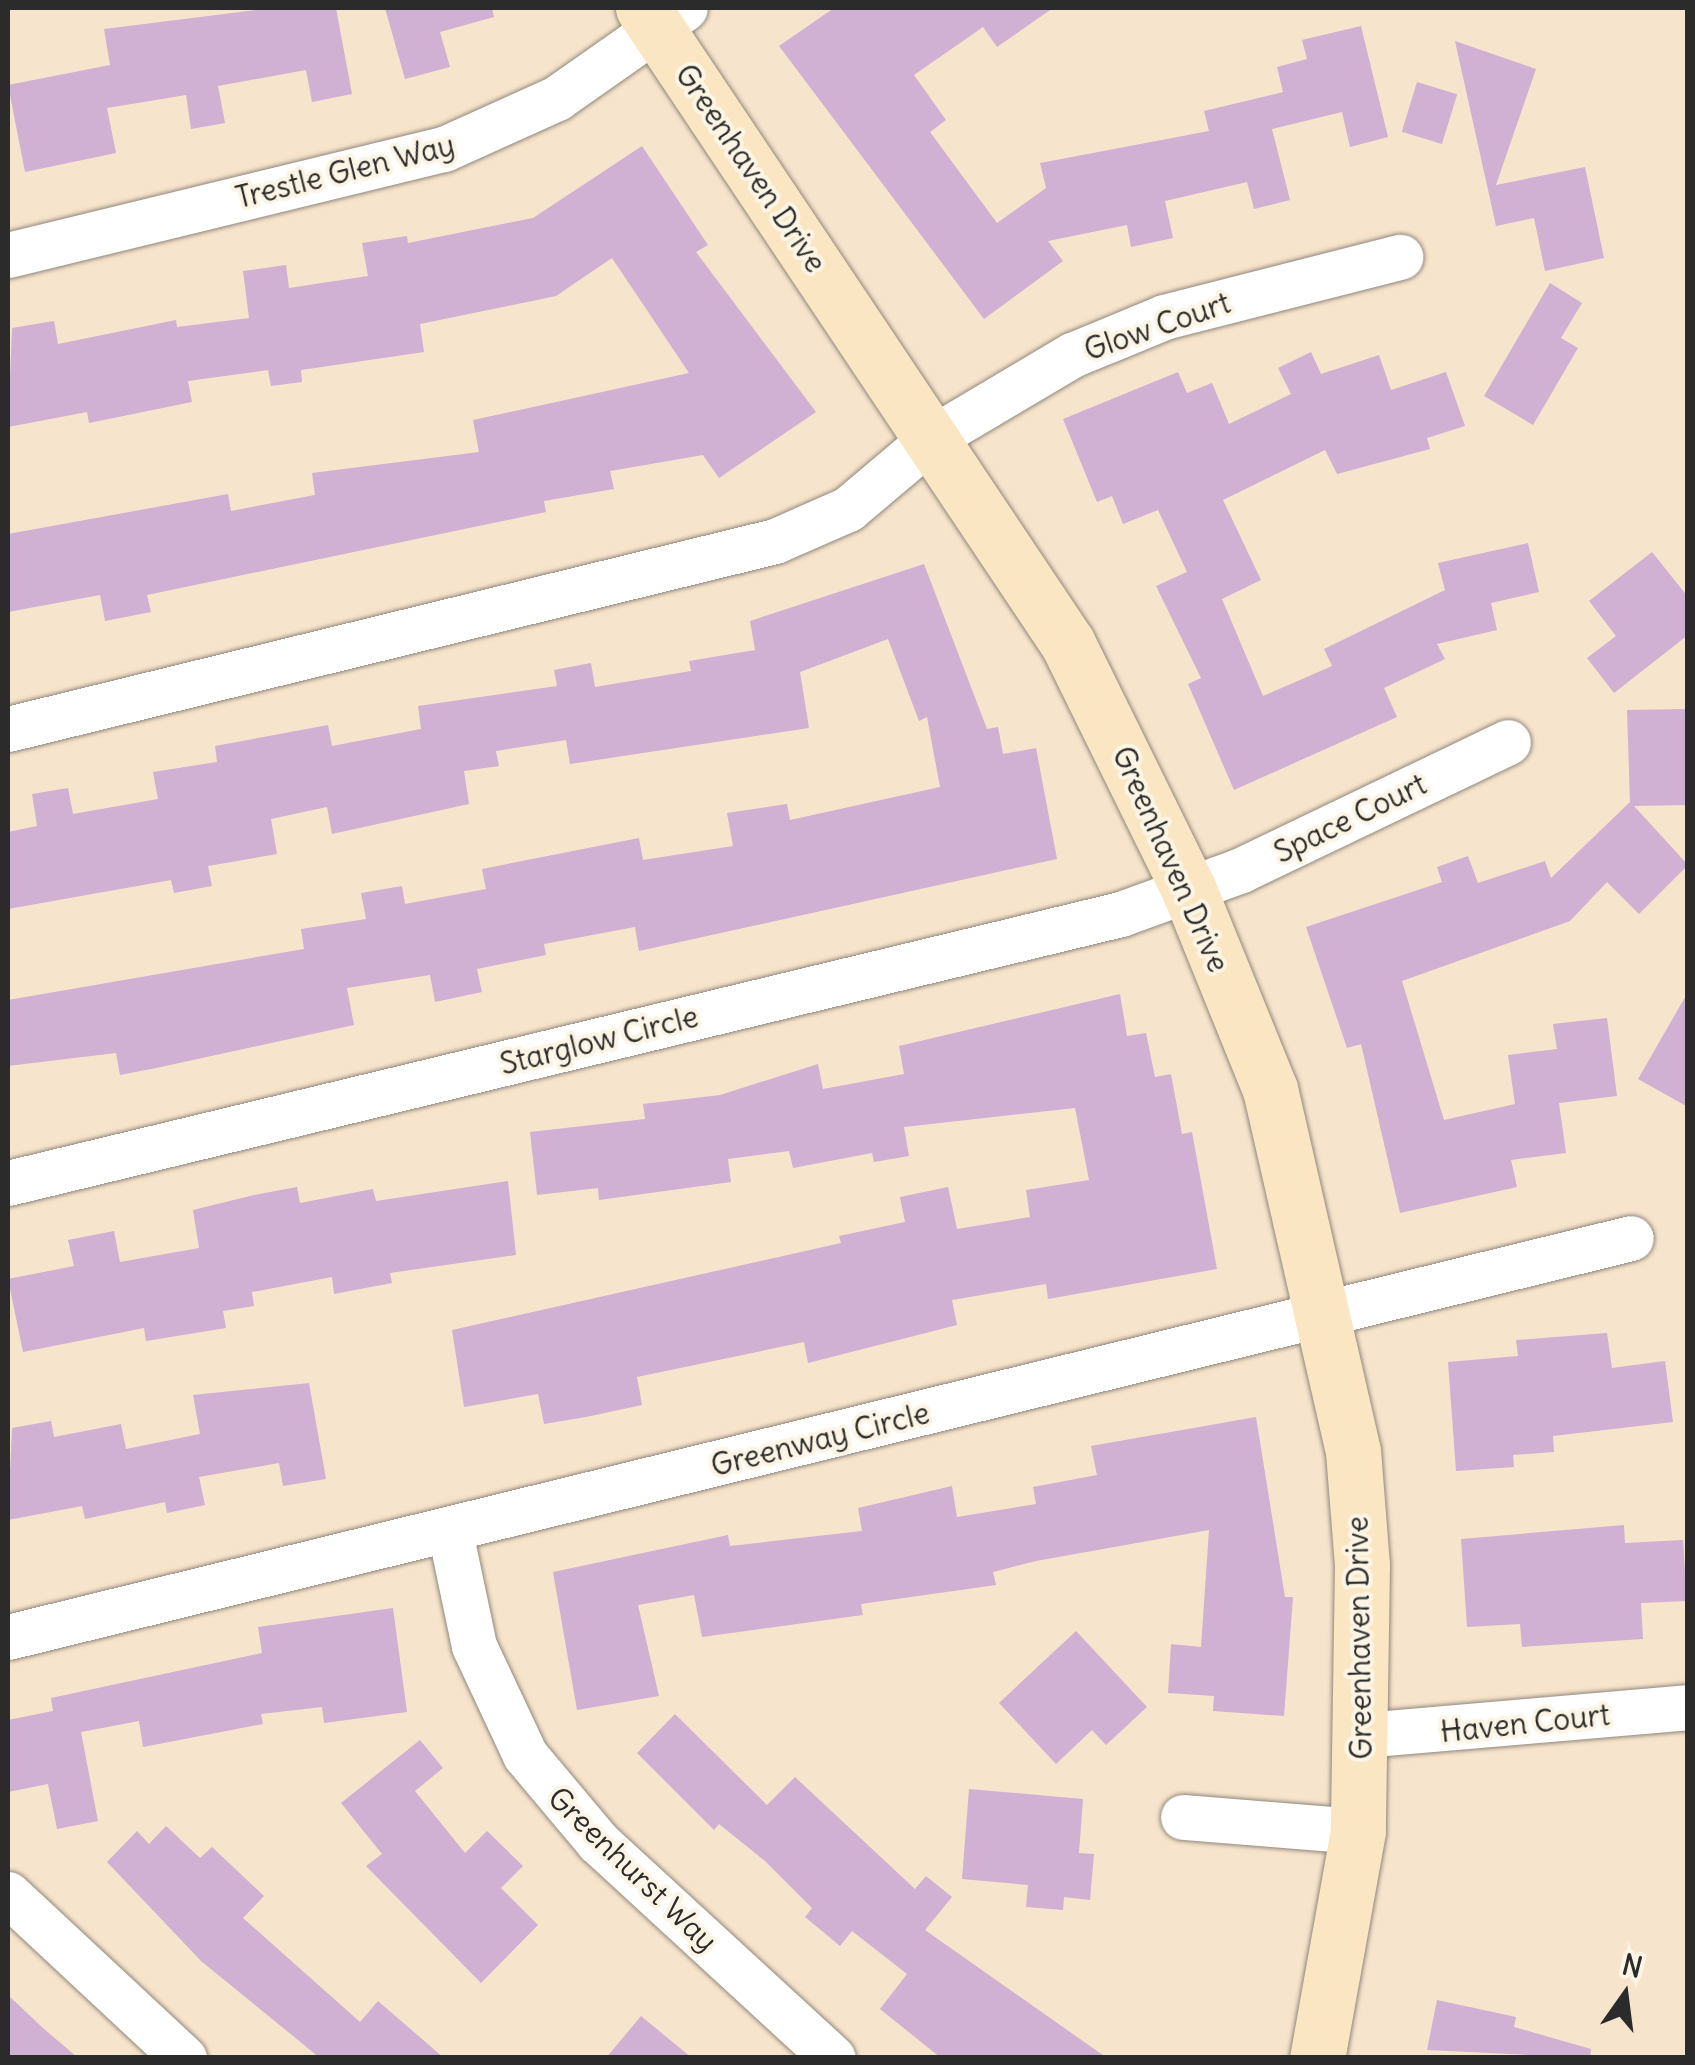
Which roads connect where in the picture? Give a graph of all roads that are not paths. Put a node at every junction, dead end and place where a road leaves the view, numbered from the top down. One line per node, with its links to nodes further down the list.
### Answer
1 (661, 14): 2 (street, Trestle Glen Way); 4 (street, Greenhaven Drive)
2 (8, 255)
3 (1400, 257): 4 (street, Glow Court)
4 (932, 438): 5 (street); 7 (street, Greenhaven Drive)
5 (8, 729)
6 (1508, 742): 7 (street, Space Court)
7 (1189, 890): 8 (street, Starglow Circle); 10 (street, Greenhaven Drive)
8 (8, 1183)
9 (1631, 1238): 10 (street, Greenway Circle)
10 (1325, 1311): 11 (street, Greenway Circle); 14 (street, Greenhaven Drive)
11 (450, 1532): 12 (street, Greenway Circle); 19 (street, Greenhurst Way)
12 (8, 1637)
13 (1688, 1708): 14 (street, Haven Court)
14 (1363, 1734): 16 (street, Greenhaven Drive)
15 (1184, 1817): 16 (street)
16 (1358, 1831): 20 (street, Greenhaven Drive)
17 (8, 1894): 18 (street)
18 (184, 2058)
19 (833, 2058)
20 (1317, 2058)

